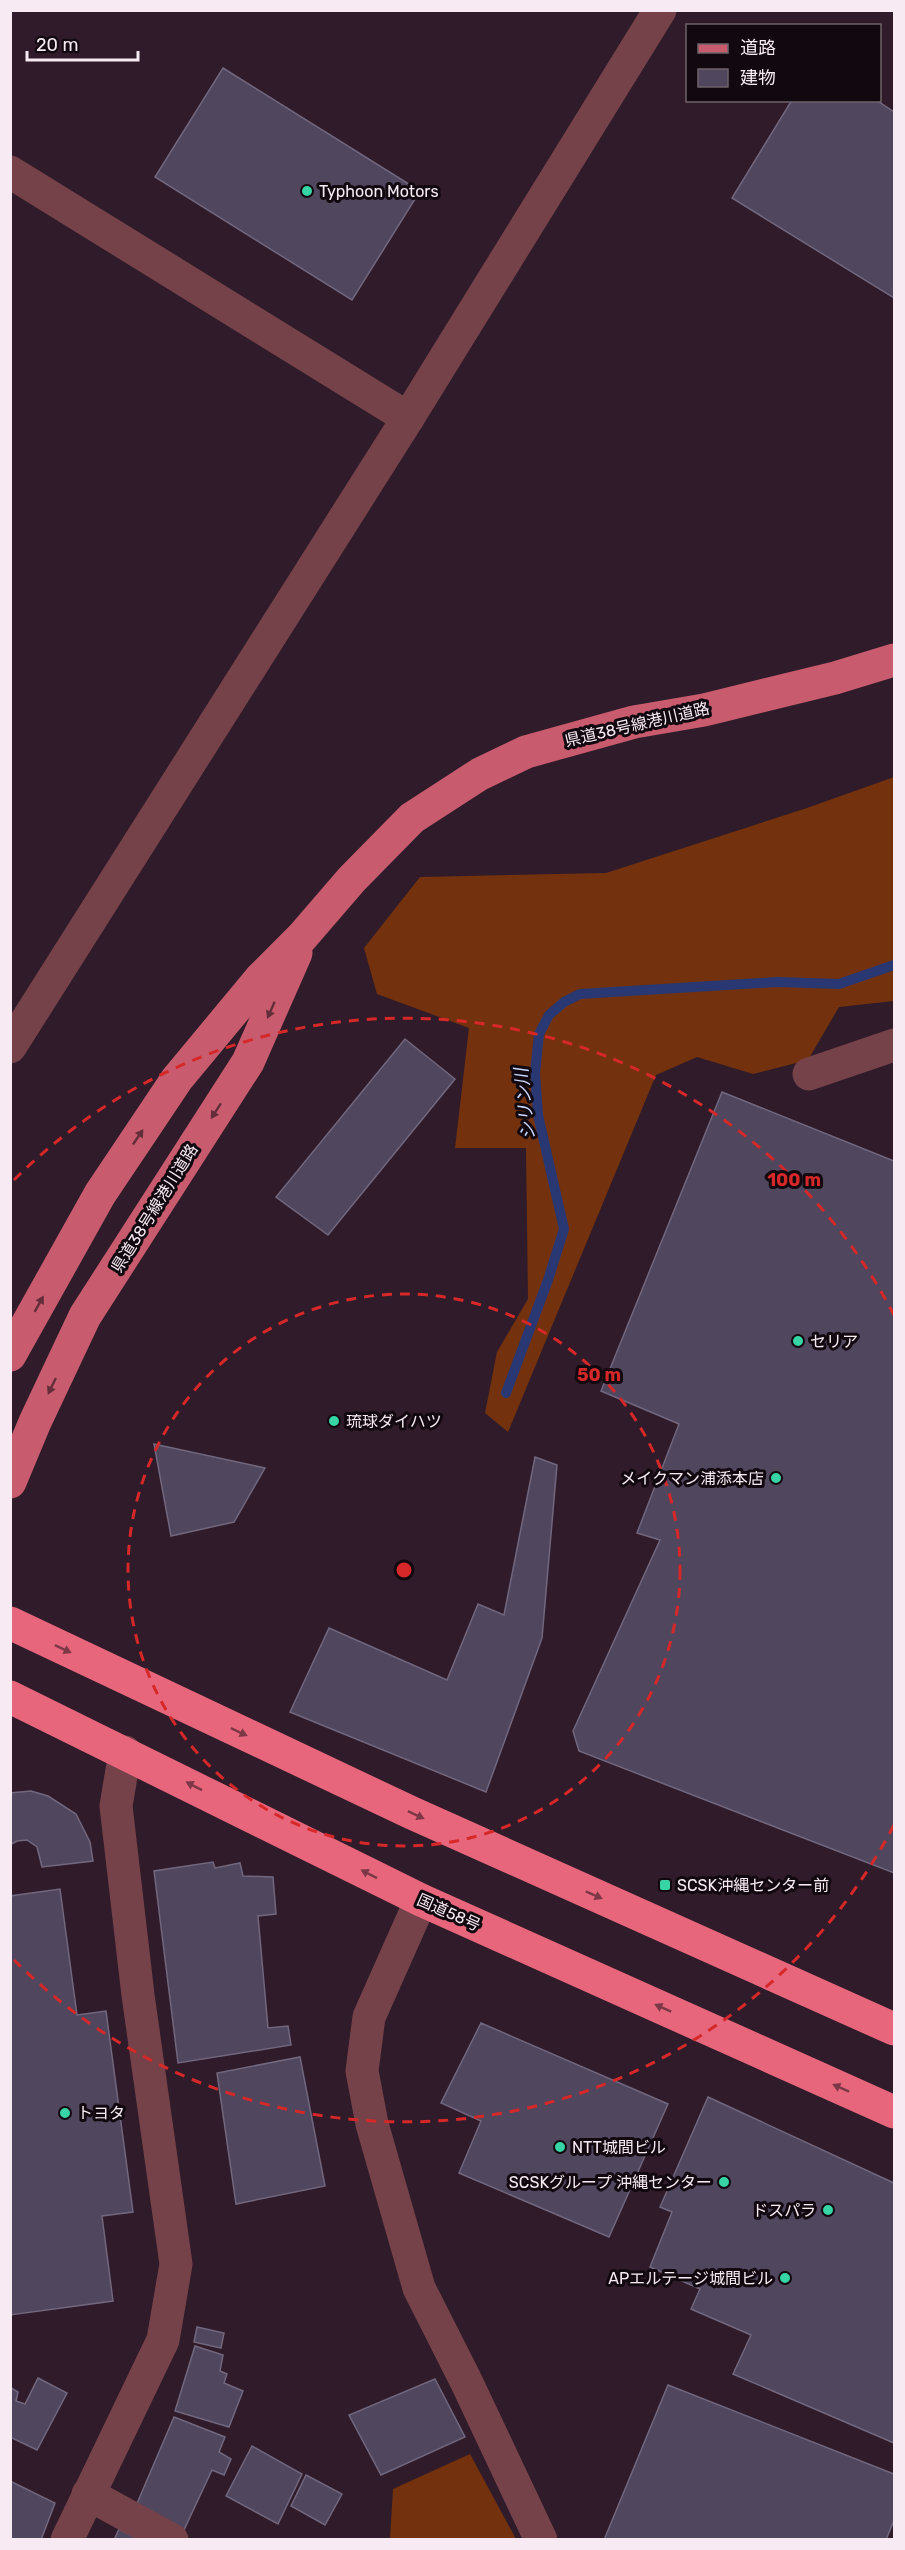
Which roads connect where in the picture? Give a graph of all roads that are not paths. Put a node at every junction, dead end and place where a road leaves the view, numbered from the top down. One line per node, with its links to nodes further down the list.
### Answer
1 (660, 10): 3 (street)
2 (10, 172): 3 (street)
3 (408, 418): 7 (street)
4 (894, 660): 5 (main road, 県道38号線港川道路)
5 (302, 938): 9 (main road, 県道38号線港川道路, one-way to 5); 10 (main road, 県道38号線港川道路, one-way to 10)
6 (894, 1045): 8 (street)
7 (10, 1047)
8 (809, 1074)
9 (10, 1355)
10 (10, 1482)
11 (10, 1623): 15 (highway, one-way to 15)
12 (10, 1697): 13 (highway, 国道58号)
13 (126, 1752): 14 (highway, 国道58号, one-way to 13); 17 (street)
14 (421, 1900): 16 (highway, 国道58号, one-way to 14); 20 (street)
15 (894, 2030)
16 (894, 2112)
17 (88, 2494): 18 (street); 19 (street)
18 (67, 2540)
19 (172, 2540)
20 (540, 2540)

